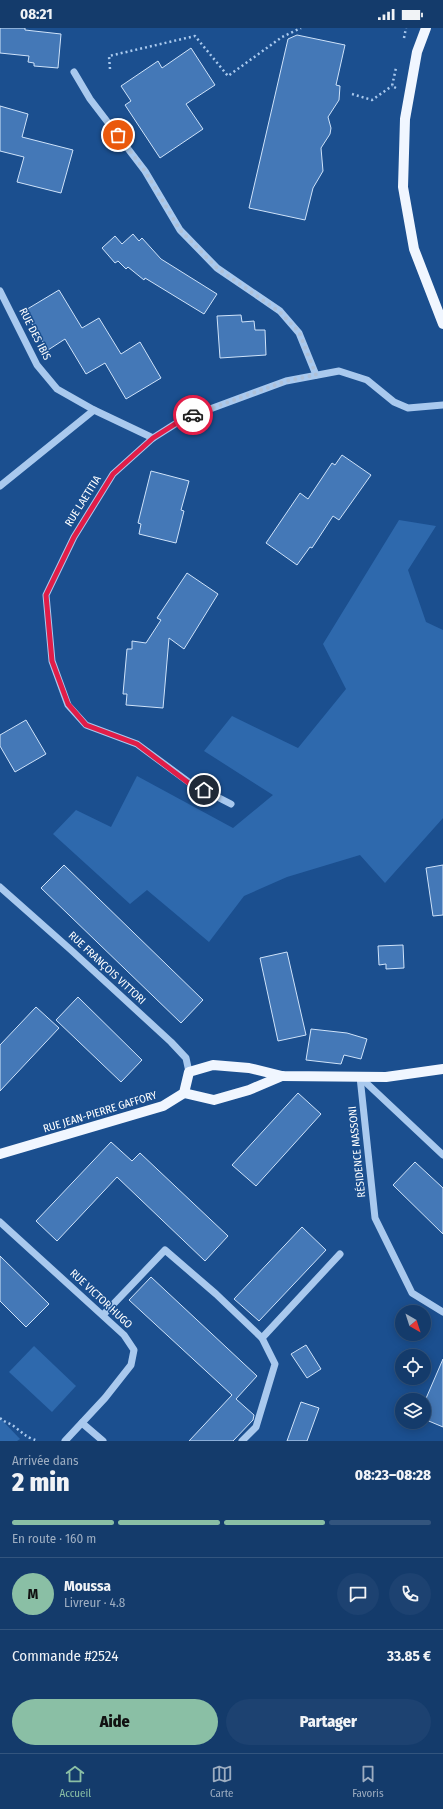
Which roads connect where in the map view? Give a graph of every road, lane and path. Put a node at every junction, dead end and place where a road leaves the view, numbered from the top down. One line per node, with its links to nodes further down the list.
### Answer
1 (301, 28): 3 (path)
2 (426, 28): 8 (main road)
3 (110, 69)
4 (74, 72): 9 (street)
5 (392, 86): 6 (path)
6 (352, 94)
7 (0, 290): 11 (street, RUE DES IBIS)
8 (443, 324)
9 (316, 375): 10 (street, RUE LAETITIA); 12 (street, RUE LAETITIA)
10 (443, 405)
11 (94, 410): 12 (street, RUE DES IBIS); 13 (street)
12 (153, 438): 14 (street, RUE LAETITIA)
13 (0, 486)
14 (231, 804)
15 (0, 887): 17 (street, RUE FRANÇOIS VITTORI)
16 (443, 1069): 19 (main road)
17 (189, 1072): 18 (main road); 20 (main road)
18 (282, 1076): 19 (main road); 20 (main road)
19 (360, 1077): 22 (street); 25 (street, RÉSIDENCE MASSONI)
20 (184, 1093): 21 (main road, RUE JEAN-PIERRE GAFFORY)
21 (0, 1154)
22 (443, 1155)
23 (0, 1222): 26 (street, RUE VICTOR HUGO)
24 (340, 1254): 27 (street)
25 (443, 1312)
26 (103, 1315): 27 (street); 29 (street, RUE VICTOR HUGO)
27 (262, 1338): 33 (street)
28 (0, 1418): 30 (path)
29 (82, 1423): 31 (street, RUE VICTOR HUGO); 32 (street)
30 (38, 1441)
31 (65, 1441)
32 (103, 1441)
33 (242, 1441)

